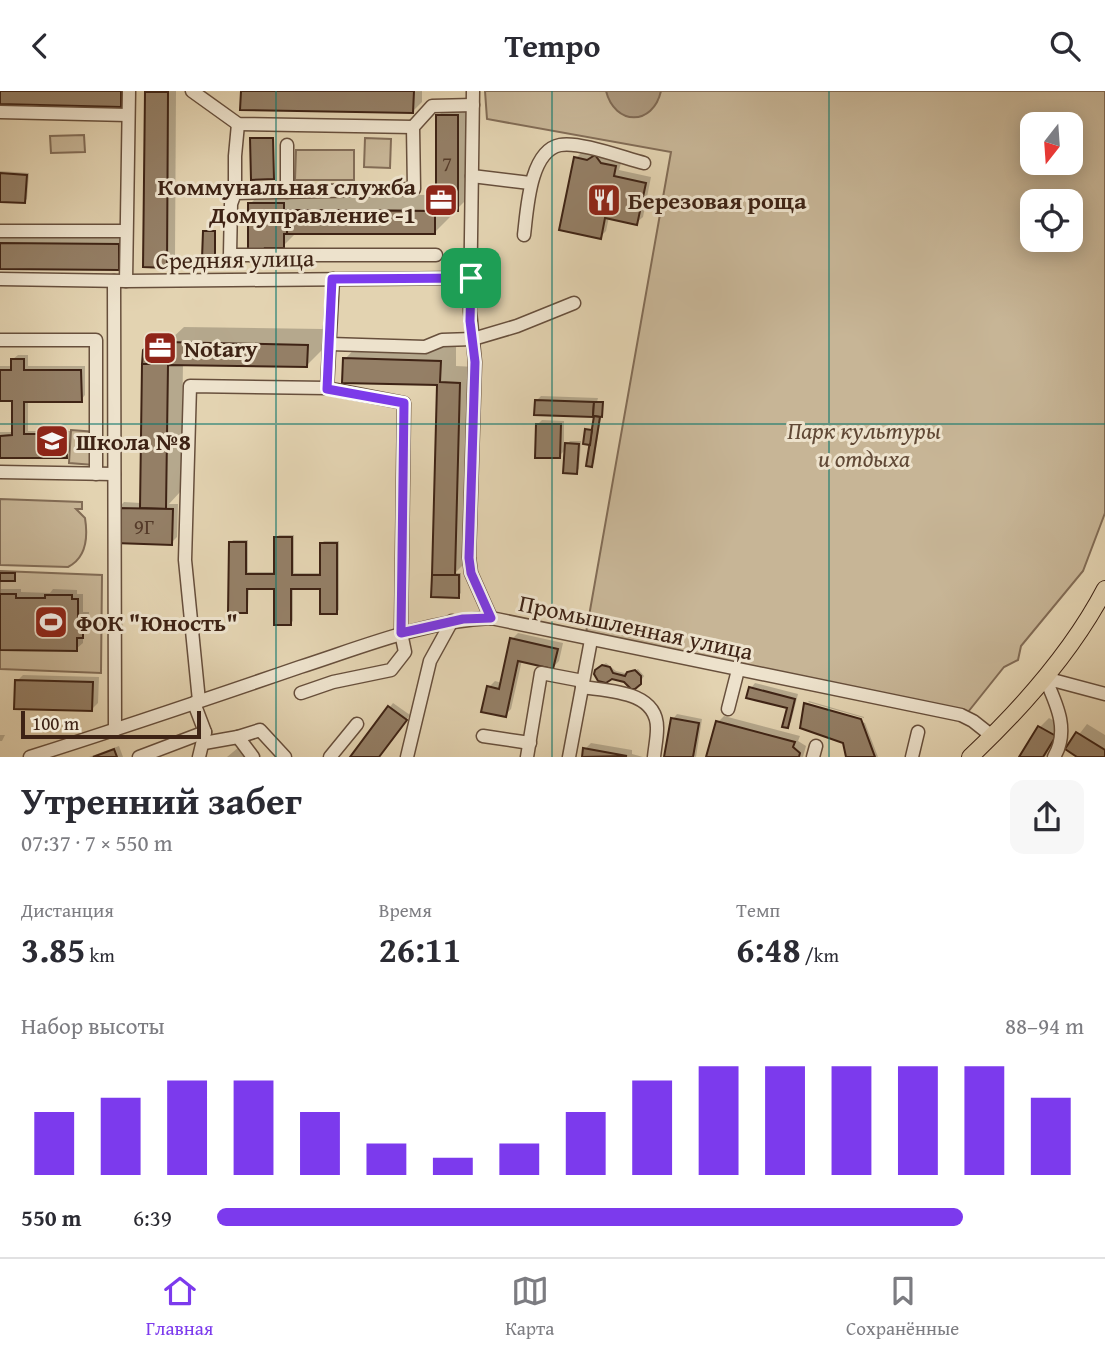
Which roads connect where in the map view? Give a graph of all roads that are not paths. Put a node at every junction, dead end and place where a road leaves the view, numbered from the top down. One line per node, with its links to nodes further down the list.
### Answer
1 (129, 91): 6 (street)
2 (192, 91): 7 (street)
3 (473, 91): 4 (street)
4 (473, 105): 8 (street); 11 (street)
5 (0, 112): 6 (street)
6 (128, 115): 16 (street)
7 (238, 124): 8 (street); 14 (street)
8 (413, 127): 13 (street)
9 (287, 145): 13 (street)
10 (643, 163): 12 (street)
11 (472, 176): 12 (street); 19 (street)
12 (530, 183): 17 (street)
13 (287, 192): 14 (street)
14 (235, 193): 18 (street)
15 (0, 231): 16 (street)
16 (126, 231): 22 (street)
17 (524, 235)
18 (436, 255)
19 (471, 278): 21 (street, Средняя улица); 25 (street)
20 (0, 279): 22 (street, Средняя улица)
21 (332, 279): 22 (street, Средняя улица); 26 (street)
22 (120, 281): 30 (street)
23 (574, 303): 25 (street)
24 (0, 339): 29 (street)
25 (472, 339): 26 (street); 33 (street)
26 (330, 344): 27 (street)
27 (327, 389): 35 (street); 42 (street)
28 (0, 472): 29 (street)
29 (96, 474): 30 (street)
30 (114, 474): 45 (street)
31 (1105, 589): 32 (main road)
32 (1099, 616): 38 (main road)
33 (491, 618): 34 (street, Промышленная улица); 36 (street, Промышленная улица)
34 (452, 621): 35 (street, Промышленная улица); 58 (street)
35 (401, 633): 40 (street); 42 (street, Промышленная улица)
36 (592, 640): 37 (street, Промышленная улица); 39 (street)
37 (738, 670): 43 (street); 48 (street, Промышленная улица)
38 (1045, 678): 41 (street); 48 (main road); 64 (street)
39 (583, 684): 51 (street); 60 (street); 61 (street)
40 (301, 693)
41 (1105, 694)
42 (197, 702): 45 (street, Промышленная улица); 49 (street)
43 (728, 709)
44 (357, 724): 57 (street)
45 (115, 730): 52 (street, Промышленная улица)
46 (918, 732): 62 (street)
47 (483, 736): 51 (street)
48 (992, 736): 63 (main road)
49 (204, 737): 50 (street); 53 (street); 54 (street)
50 (238, 737): 55 (street); 56 (street)
51 (530, 743): 59 (street)
52 (30, 757)
53 (139, 757)
54 (199, 757)
55 (253, 757)
56 (285, 757)
57 (330, 757)
58 (407, 757)
59 (527, 757)
60 (569, 757)
61 (653, 757)
62 (912, 757)
63 (970, 757)
64 (1054, 757)

